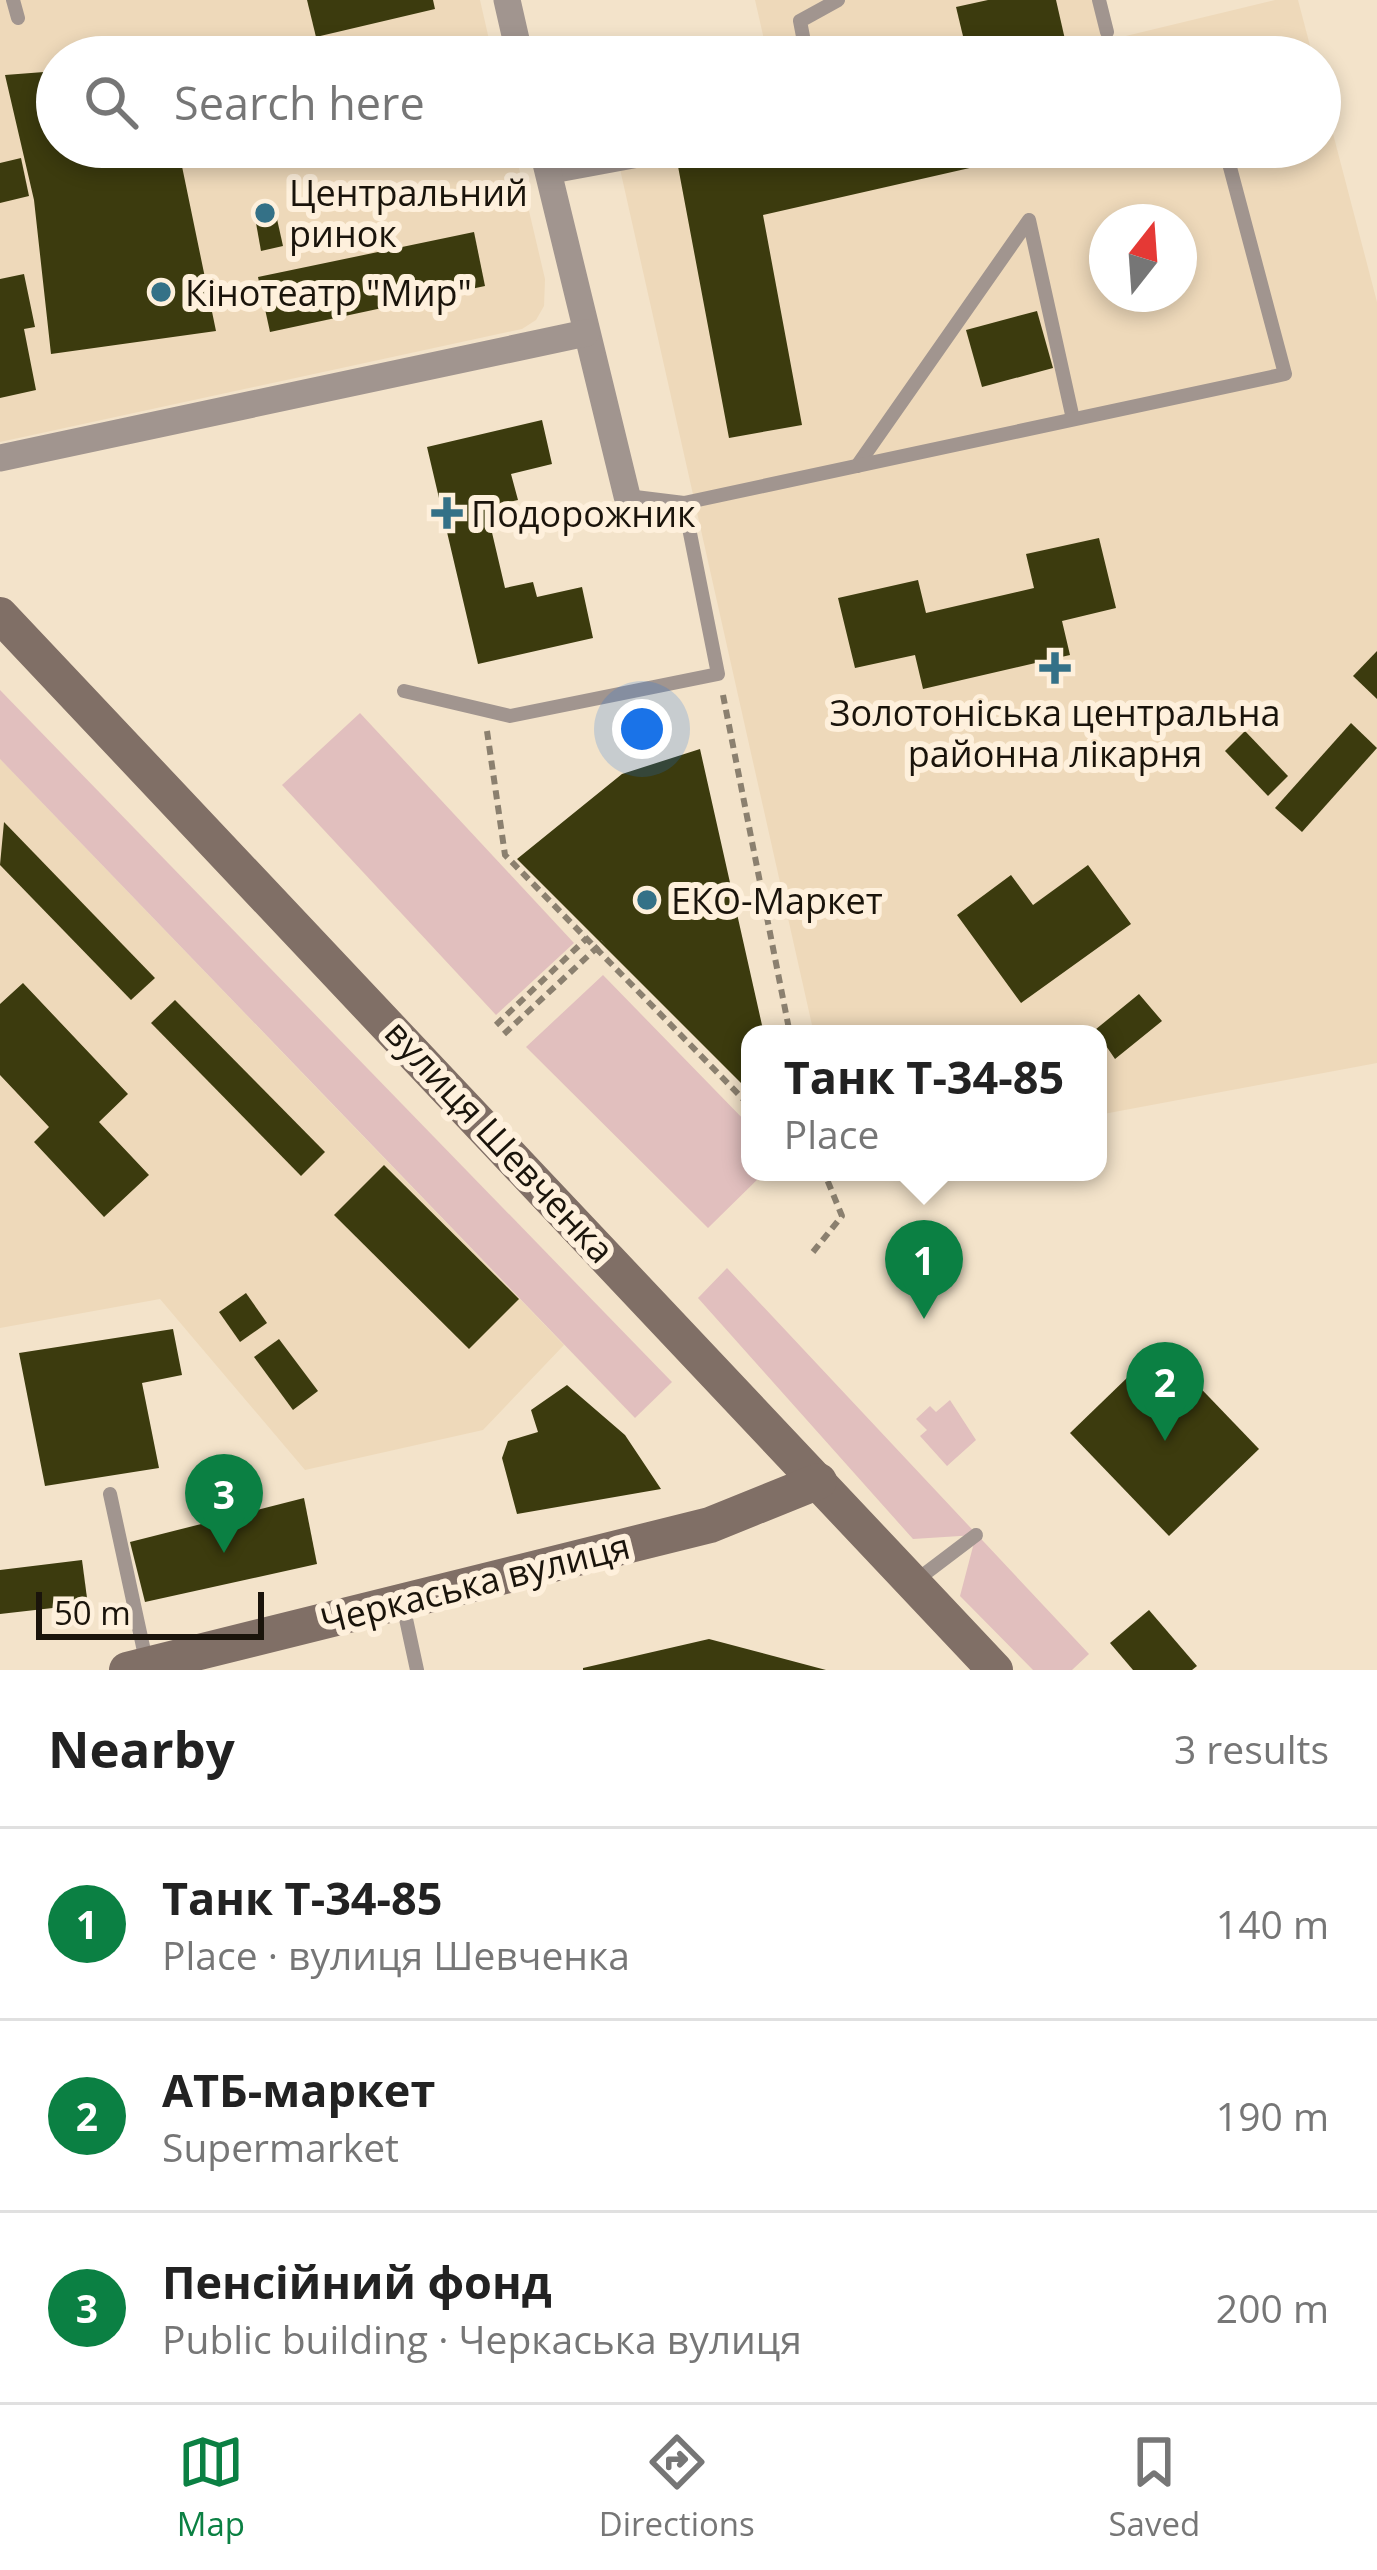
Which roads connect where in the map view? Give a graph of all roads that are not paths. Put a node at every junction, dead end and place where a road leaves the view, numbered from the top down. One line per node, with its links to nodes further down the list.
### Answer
1 (14, 0): 5 (lane)
2 (507, 0): 7 (street)
3 (838, 0): 8 (lane)
4 (1099, 0): 6 (lane)
5 (18, 18)
6 (1107, 32)
7 (515, 36)
8 (803, 36)
9 (547, 168): 12 (street)
10 (594, 168): 12 (lane)
11 (1231, 168): 14 (lane)
12 (549, 176): 13 (street)
13 (586, 333): 15 (street); 17 (street)
14 (1073, 419): 16 (lane); 16 (lane)
15 (0, 458)
16 (857, 466): 18 (lane)
17 (627, 496): 18 (lane)
18 (684, 503): 20 (lane)
19 (0, 615): 21 (main road, вулиця Шевченка)
20 (404, 691)
21 (818, 1480): 24 (main road, вулиця Шевченка); 25 (main road, Черкаська вулиця)
22 (110, 1494): 26 (lane)
23 (976, 1534): 24 (lane)
24 (914, 1582): 28 (main road, вулиця Шевченка)
25 (402, 1601): 26 (main road, Черкаська вулиця); 27 (lane)
26 (137, 1668)
27 (417, 1670)
28 (995, 1670)

